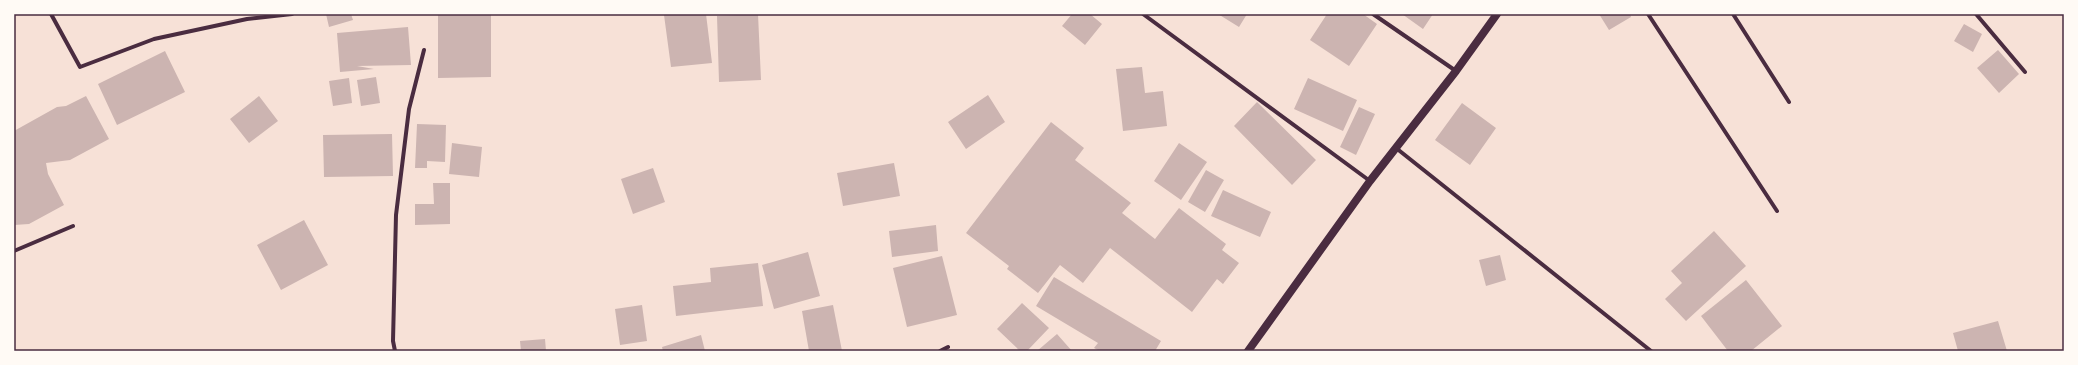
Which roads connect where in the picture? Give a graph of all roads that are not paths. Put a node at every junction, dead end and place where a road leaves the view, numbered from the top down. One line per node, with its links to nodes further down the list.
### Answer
1 (51, 14): 2 (street)
2 (292, 14)
3 (1143, 14): 14 (street)
4 (1373, 14): 10 (street)
5 (1497, 14): 10 (main road)
6 (1648, 14): 15 (street)
7 (1733, 14): 12 (street)
8 (1976, 14): 11 (street)
9 (424, 50): 19 (street)
10 (1456, 71): 13 (main road)
11 (2025, 72)
12 (1789, 102)
13 (1396, 148): 14 (main road); 22 (street)
14 (1370, 181): 21 (main road)
15 (1777, 211)
16 (73, 226): 17 (street)
17 (14, 251)
18 (948, 347): 20 (street)
19 (395, 351)
20 (940, 351)
21 (1248, 351)
22 (1651, 351)

